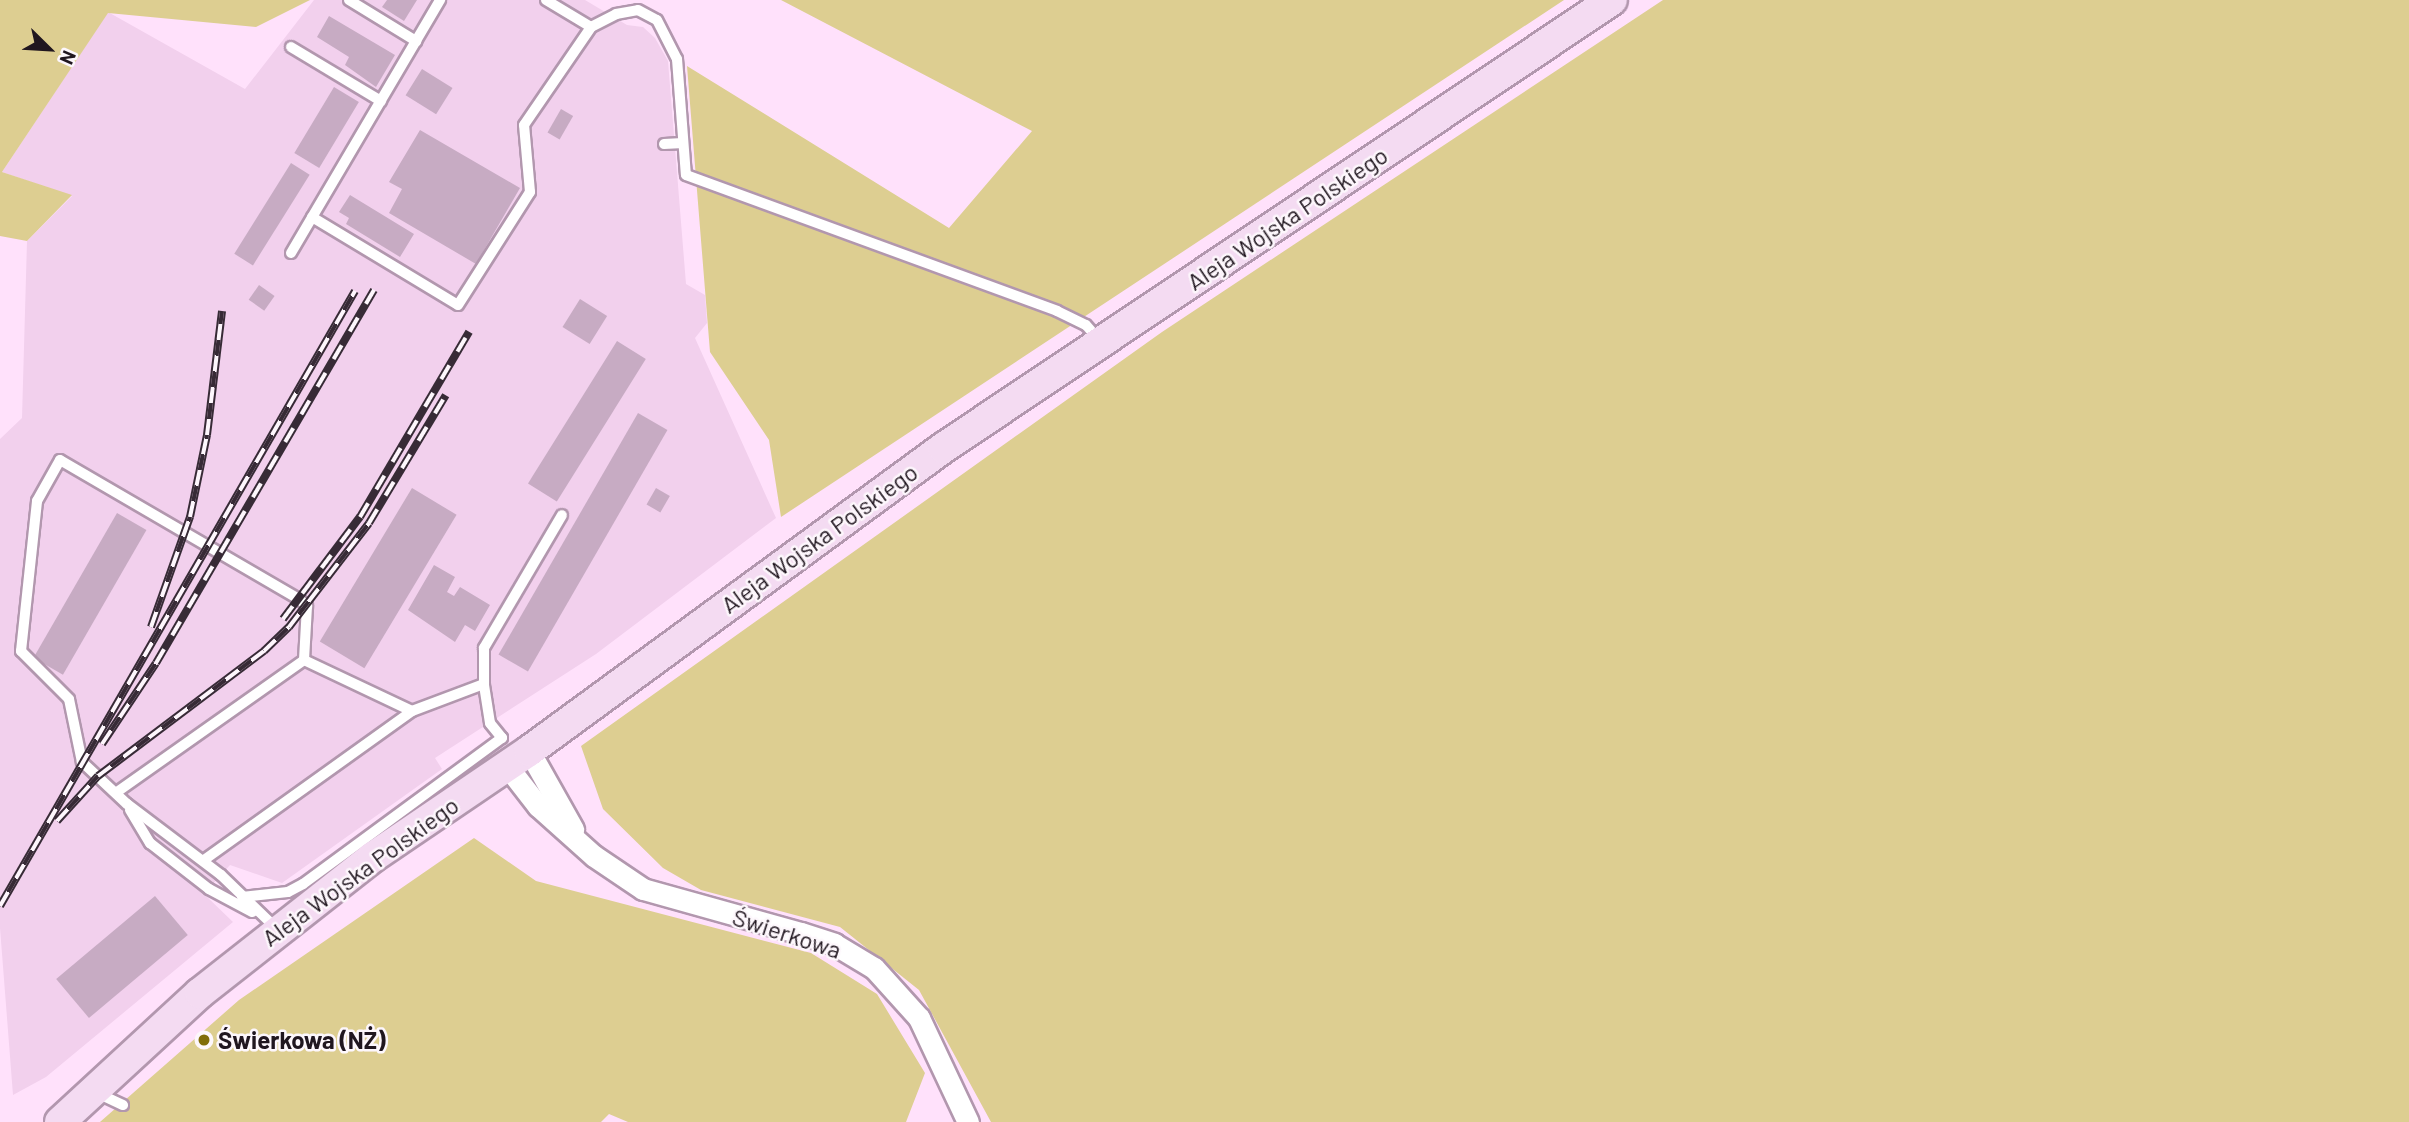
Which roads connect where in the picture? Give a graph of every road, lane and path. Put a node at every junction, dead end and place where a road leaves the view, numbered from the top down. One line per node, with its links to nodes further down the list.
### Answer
1 (349, 0): 6 (lane)
2 (440, 0): 6 (lane)
3 (546, 0): 5 (lane)
4 (1612, 0): 13 (main road, Aleja Wojska Polskiego)
5 (591, 27): 9 (lane); 11 (lane)
6 (416, 41): 8 (lane)
7 (291, 47): 8 (lane)
8 (381, 101): 11 (lane)
9 (683, 143): 10 (lane); 13 (lane)
10 (664, 144)
11 (312, 217): 12 (lane)
12 (291, 253)
13 (1101, 342): 18 (main road, Aleja Wojska Polskiego)
14 (562, 515): 16 (lane)
15 (303, 660): 17 (lane); 19 (lane); 19 (lane)
16 (484, 684): 17 (lane); 22 (lane)
17 (412, 711): 21 (lane)
18 (518, 758): 23 (main road, Aleja Wojska Polskiego); 27 (street, Świerkowa)
19 (117, 792): 20 (lane)
20 (127, 804): 21 (lane); 23 (lane)
21 (204, 860): 22 (lane)
22 (242, 897): 23 (lane)
23 (269, 923): 24 (main road, Aleja Wojska Polskiego)
24 (92, 1091): 25 (lane); 26 (main road, Aleja Wojska Polskiego)
25 (122, 1105)
26 (60, 1122)
27 (968, 1122)

